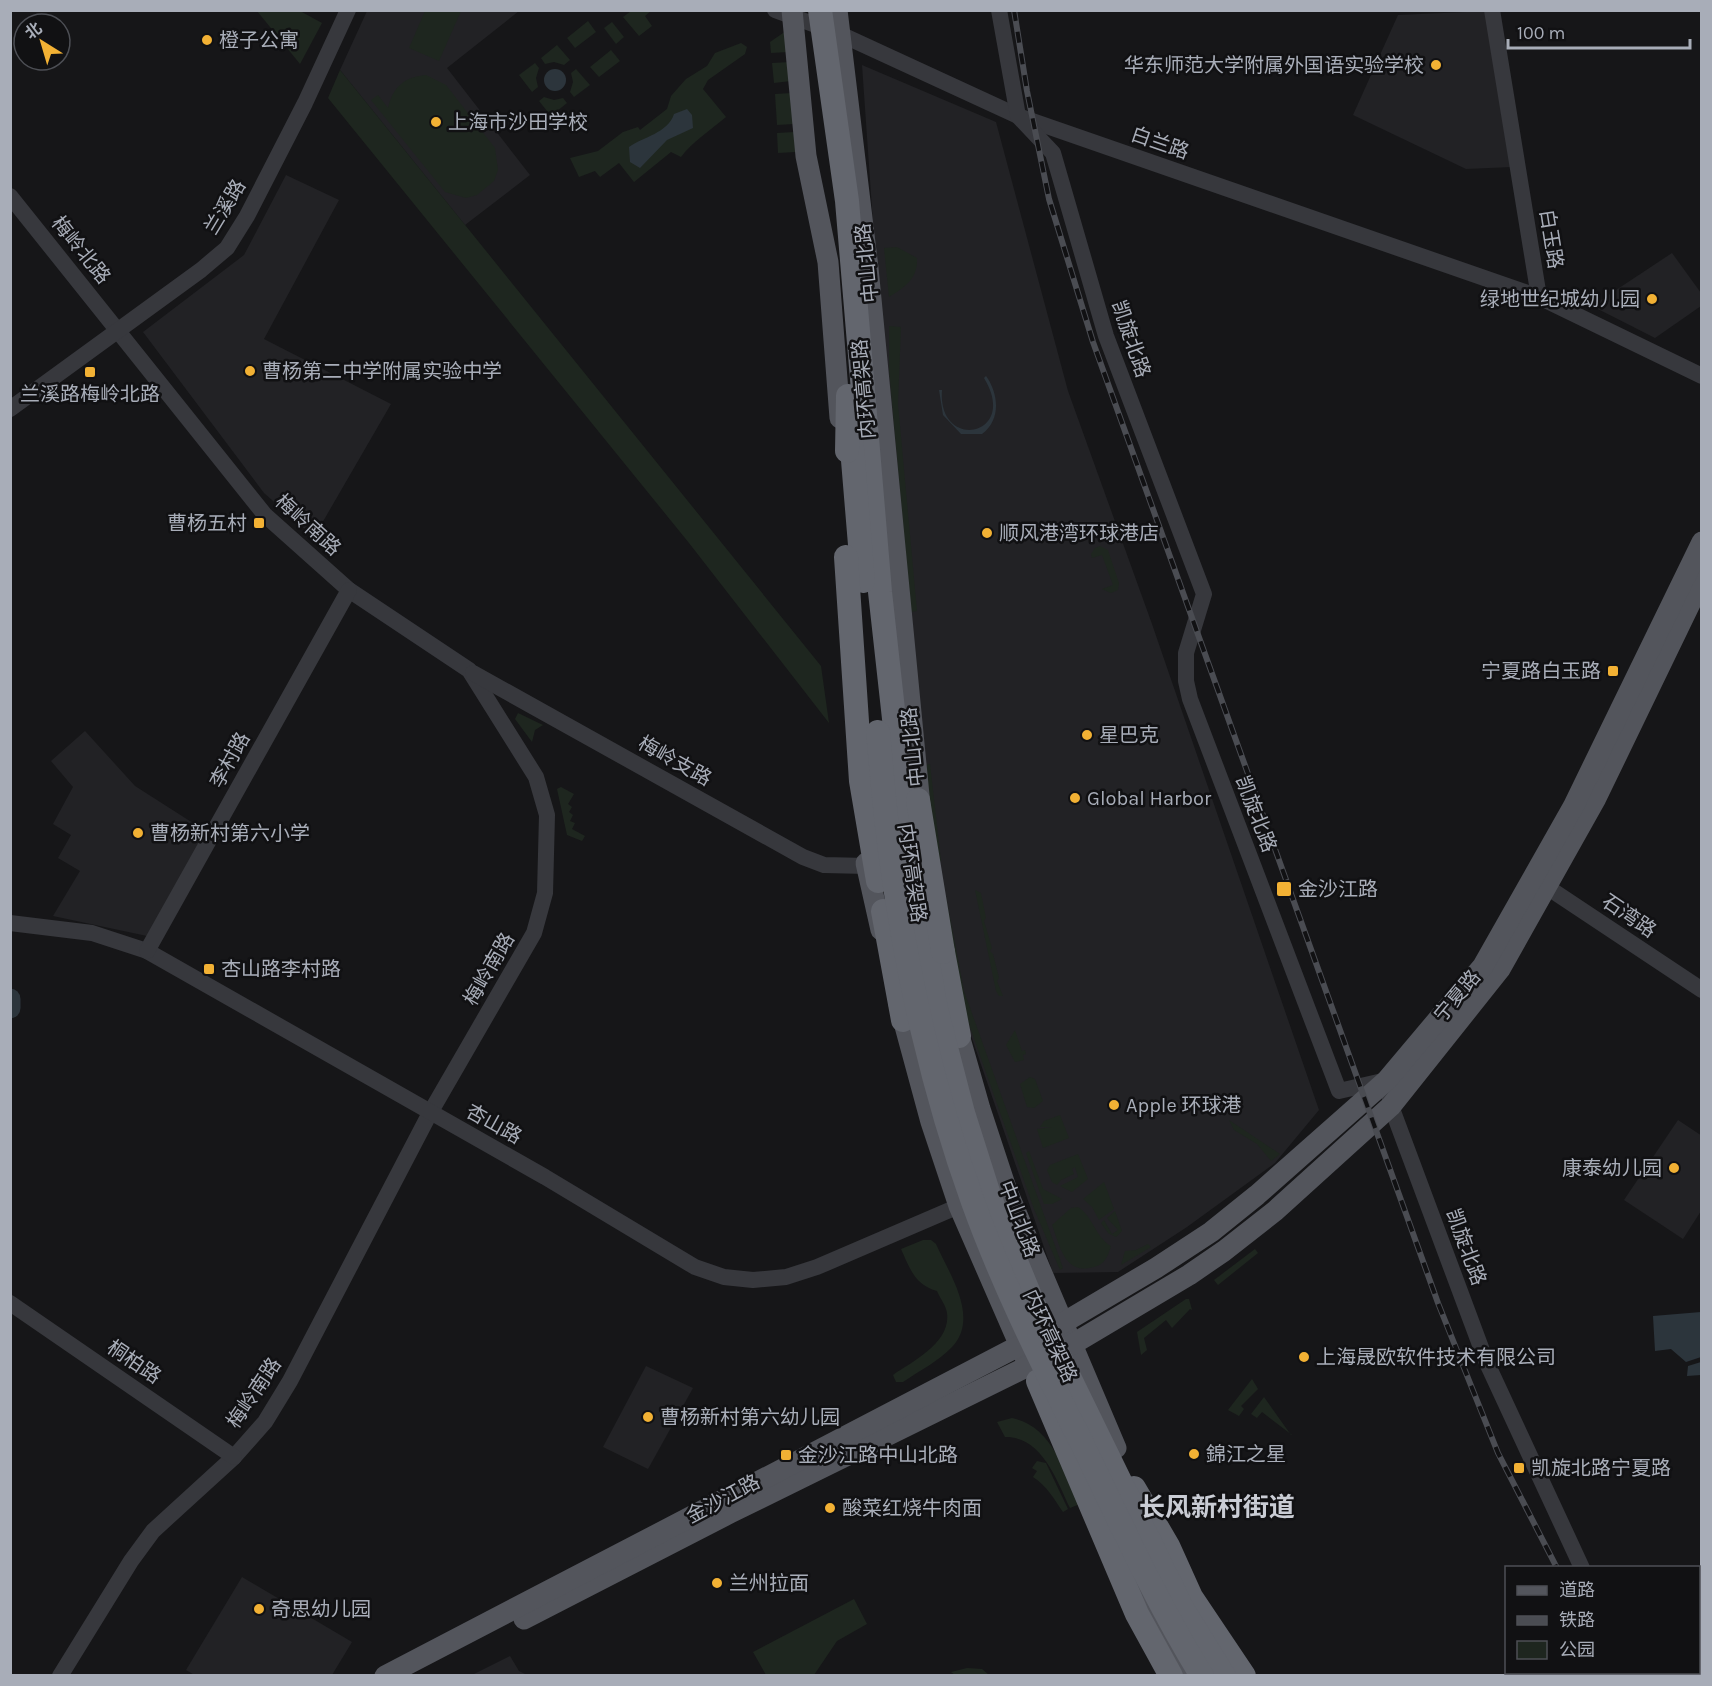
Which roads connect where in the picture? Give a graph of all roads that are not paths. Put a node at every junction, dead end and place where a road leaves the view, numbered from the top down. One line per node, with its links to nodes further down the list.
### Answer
1 (348, 10): 11 (street, 兰溪路)
2 (820, 10): 15 (highway, 内环高架路, bridge)
3 (837, 10): 7 (main road, 中山北路)
4 (999, 10): 8 (street)
5 (1492, 10): 10 (street, 白玉路)
6 (791, 12): 7 (street, 白兰路); 13 (highway, 内环高架路); 16 (main road, 中山北路)
7 (840, 34): 8 (street, 白兰路); 27 (main road, 中山北路)
8 (1018, 116): 10 (street, 白兰路); 28 (street, 凯旋北路)
9 (10, 196): 11 (street, 梅岭北路)
10 (1539, 297): 12 (street, 白玉路)
11 (119, 330): 14 (street, 兰溪路); 19 (street, 梅岭南路)
12 (1701, 376)
13 (848, 396): 26 (highway, bridge); 45 (highway, 内环高架路, bridge)
14 (10, 408)
15 (874, 515): 27 (highway, bridge); 46 (highway, 内环高架路, bridge)
16 (849, 534): 21 (main road, 中山北路); 26 (main road, 中山北路)
17 (1701, 542): 22 (main road, 宁夏路)
18 (1701, 579): 22 (main road, 宁夏路)
19 (350, 590): 20 (street, 梅岭南路); 24 (street, 李村路)
20 (469, 670): 21 (street, 梅岭支路); 30 (street, 梅岭南路)
21 (867, 866): 26 (main road, 中山北路)
22 (1539, 882): 25 (street, 石湾路); 28 (main road, 宁夏路); 29 (main road, 宁夏路)
23 (11, 923): 24 (street, 杏山路)
24 (147, 951): 30 (street, 杏山路)
25 (1701, 990)
26 (903, 1020): 31 (main road, 中山北路)
27 (959, 1036): 33 (main road, 中山北路)
28 (1387, 1080): 29 (street, 凯旋北路); 33 (main road, 宁夏路)
29 (1391, 1106): 35 (main road, 宁夏路); 39 (street, 凯旋北路)
30 (430, 1113): 31 (street, 杏山路); 37 (street, 梅岭南路)
31 (958, 1206): 34 (main road, 中山北路)
32 (10, 1303): 37 (street, 桐柏路)
33 (1063, 1323): 34 (main road, 金沙江路); 35 (main road, 中山北路)
34 (1020, 1344): 36 (main road, 中山北路); 41 (main road, 金沙江路)
35 (1074, 1344): 36 (main road, 金沙江路); 38 (main road, 中山北路)
36 (1033, 1373): 42 (main road, 金沙江路); 43 (highway); 44 (main road, 中山北路)
37 (234, 1456): 40 (street, 梅岭南路)
38 (1134, 1488): 47 (main road, 中山北路); 48 (highway)
39 (1581, 1566)
40 (60, 1676)
41 (385, 1676)
42 (414, 1676)
43 (1171, 1676)
44 (1187, 1676)
45 (1202, 1676)
46 (1224, 1676)
47 (1234, 1676)
48 (1244, 1676)

